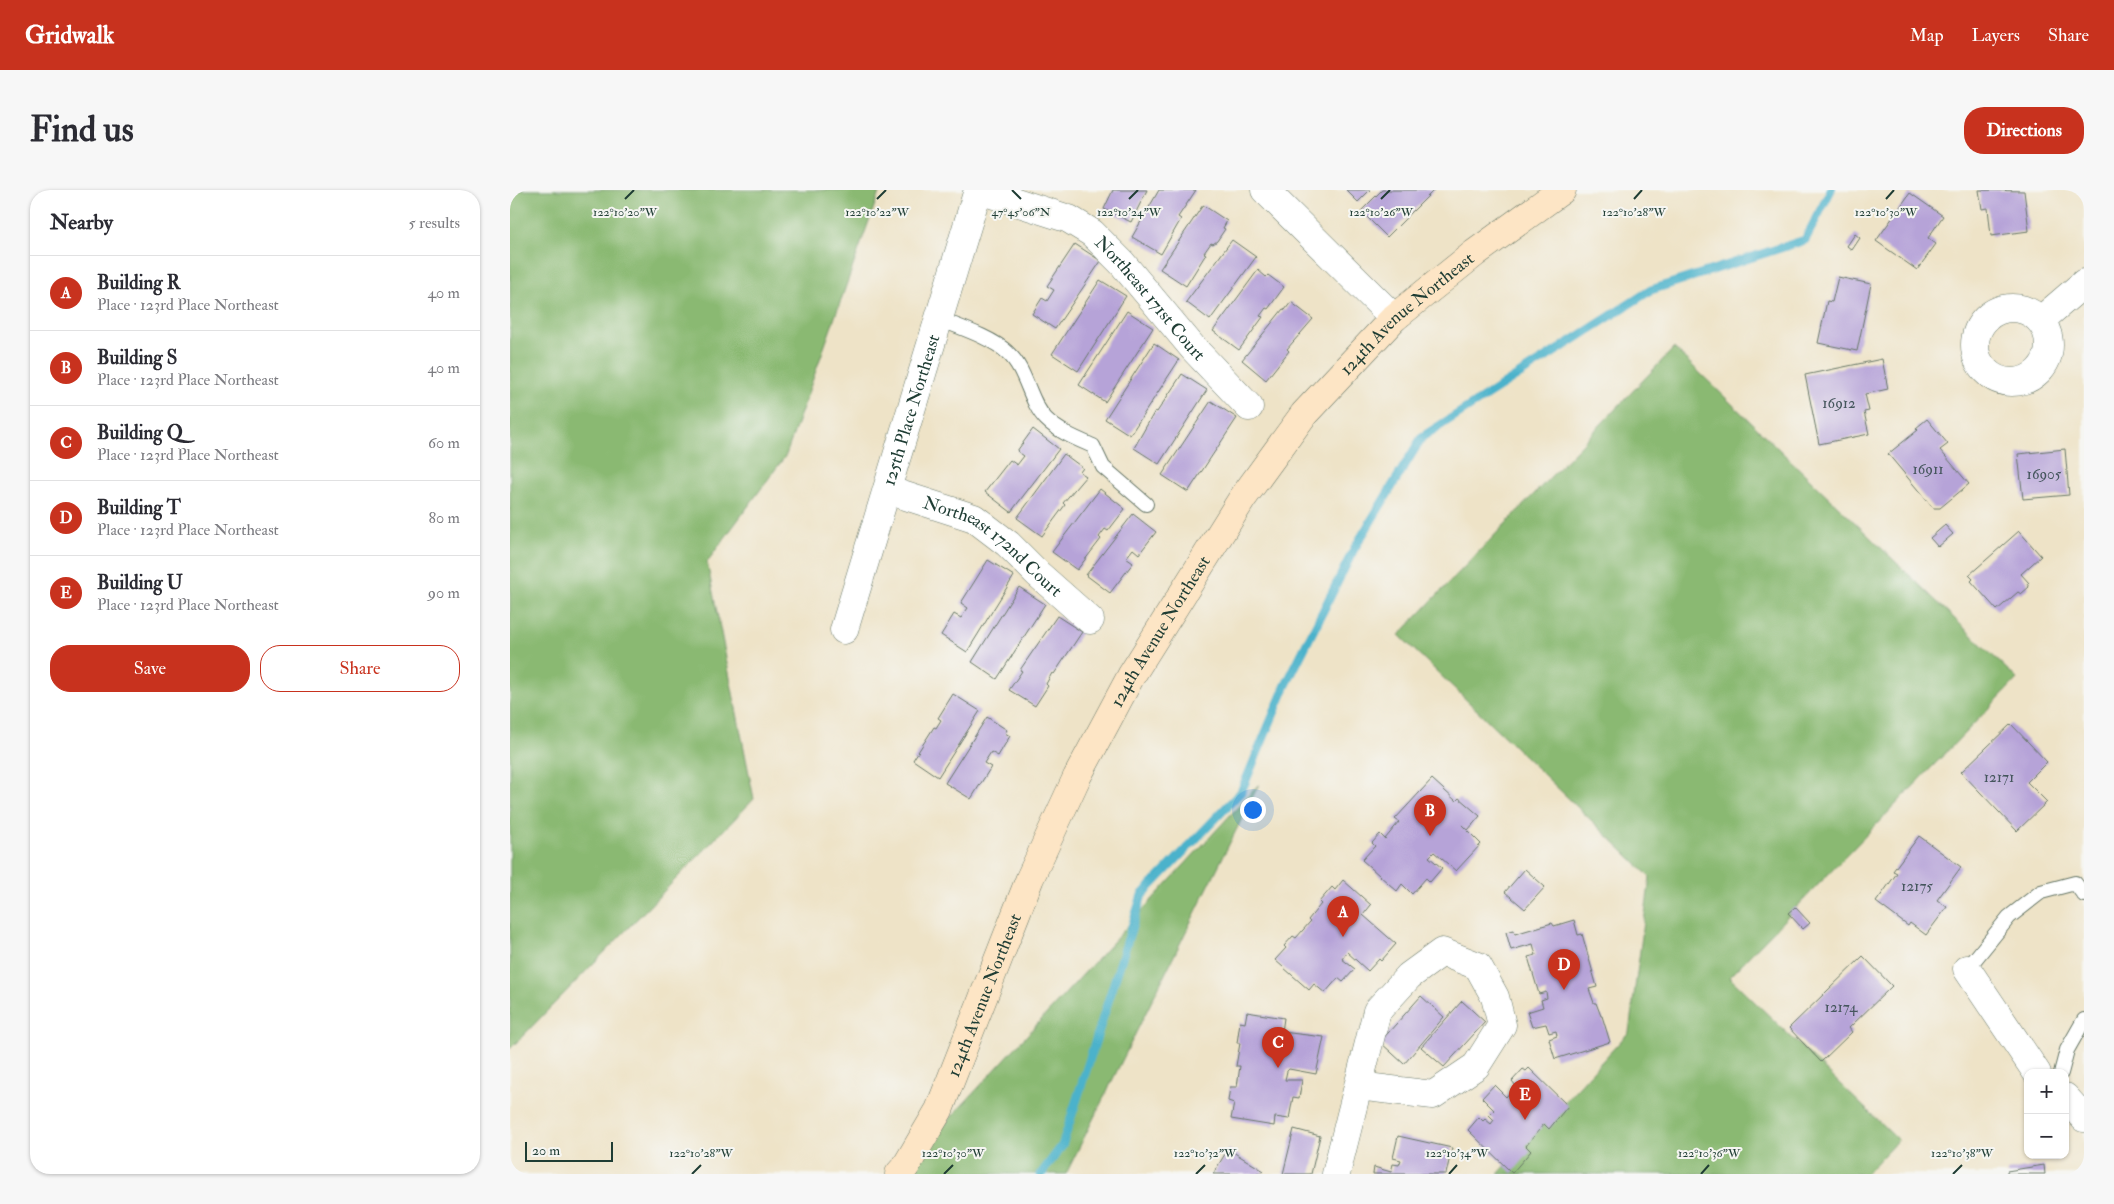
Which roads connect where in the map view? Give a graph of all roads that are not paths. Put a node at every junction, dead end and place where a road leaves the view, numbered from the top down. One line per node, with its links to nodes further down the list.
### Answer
1 (979, 190): 6 (street, 125th Place Northeast); 8 (street, Northeast 171st Court)
2 (1265, 190): 5 (street)
3 (1562, 190): 5 (street, 124th Avenue Northeast)
4 (2084, 283): 7 (street)
5 (1394, 318): 21 (street, 124th Avenue Northeast)
6 (939, 319): 9 (street, 125th Place Northeast); 10 (lane)
7 (2040, 320)
8 (1250, 407)
9 (887, 490): 11 (street, Northeast 172nd Court); 12 (street, 125th Place Northeast)
10 (1146, 504)
11 (1090, 620)
12 (844, 630)
13 (2084, 895): 14 (lane)
14 (1966, 969): 16 (street)
15 (2084, 1020): 17 (lane)
16 (2034, 1069)
17 (2062, 1069)
18 (1358, 1086): 18 (street); 22 (street)
19 (2069, 1101): 20 (street)
20 (2084, 1118)
21 (898, 1174)
22 (1336, 1174)

